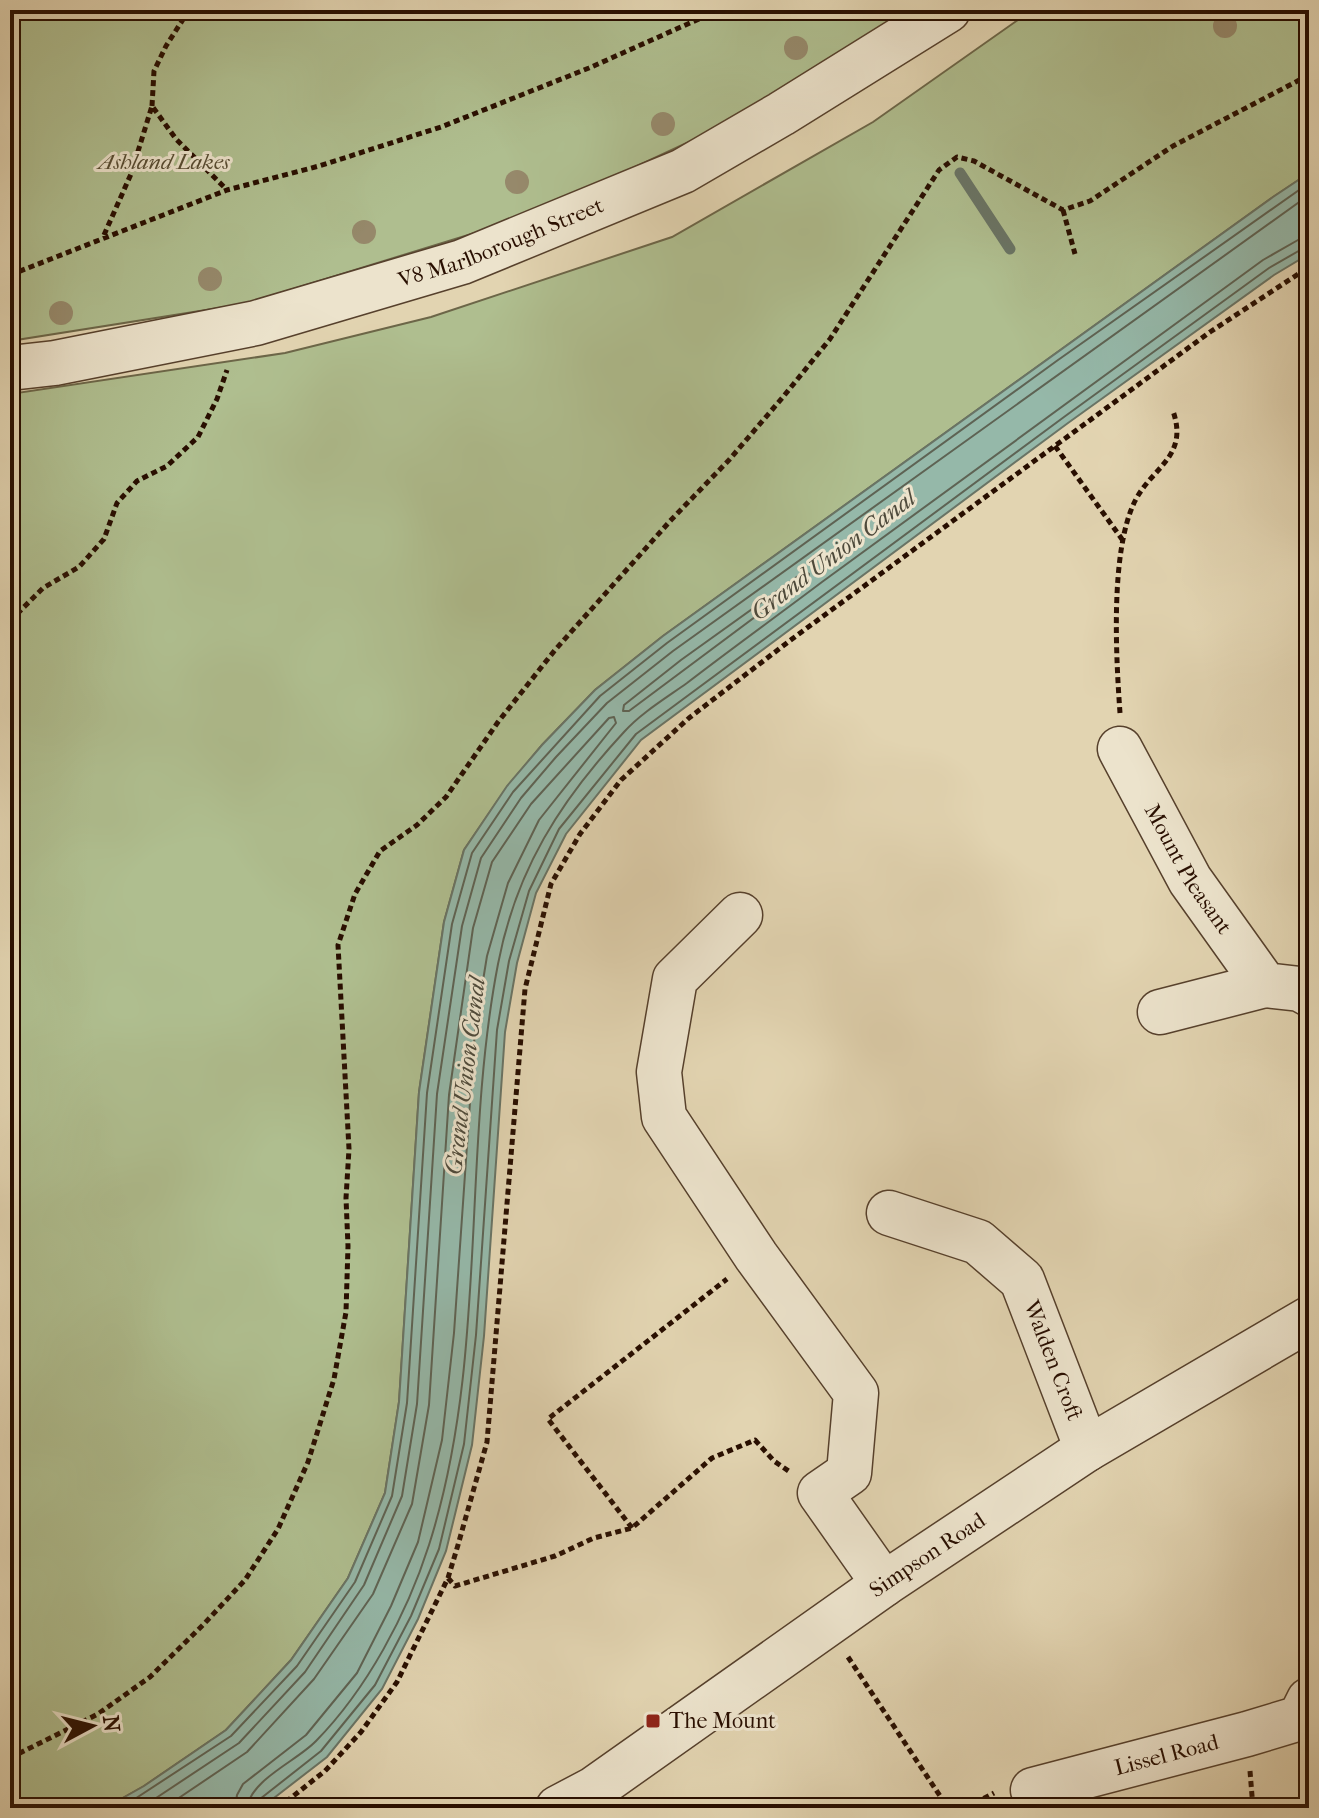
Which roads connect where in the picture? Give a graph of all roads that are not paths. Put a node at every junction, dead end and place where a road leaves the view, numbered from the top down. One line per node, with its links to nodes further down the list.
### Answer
1 (948, 10): 2 (street, V8 Marlborough Street)
2 (10, 368)
3 (1120, 749): 5 (street, Mount Pleasant)
4 (740, 915): 11 (street)
5 (1265, 985): 6 (street); 7 (street)
6 (1309, 994)
7 (1160, 1012)
8 (889, 1213): 10 (street, Walden Croft)
9 (1309, 1319): 10 (street, Simpson Road)
10 (1087, 1449): 11 (street, Simpson Road)
11 (884, 1584): 14 (street, Simpson Road)
12 (1306, 1721): 13 (street, Lissel Road)
13 (1033, 1790)
14 (558, 1808)

